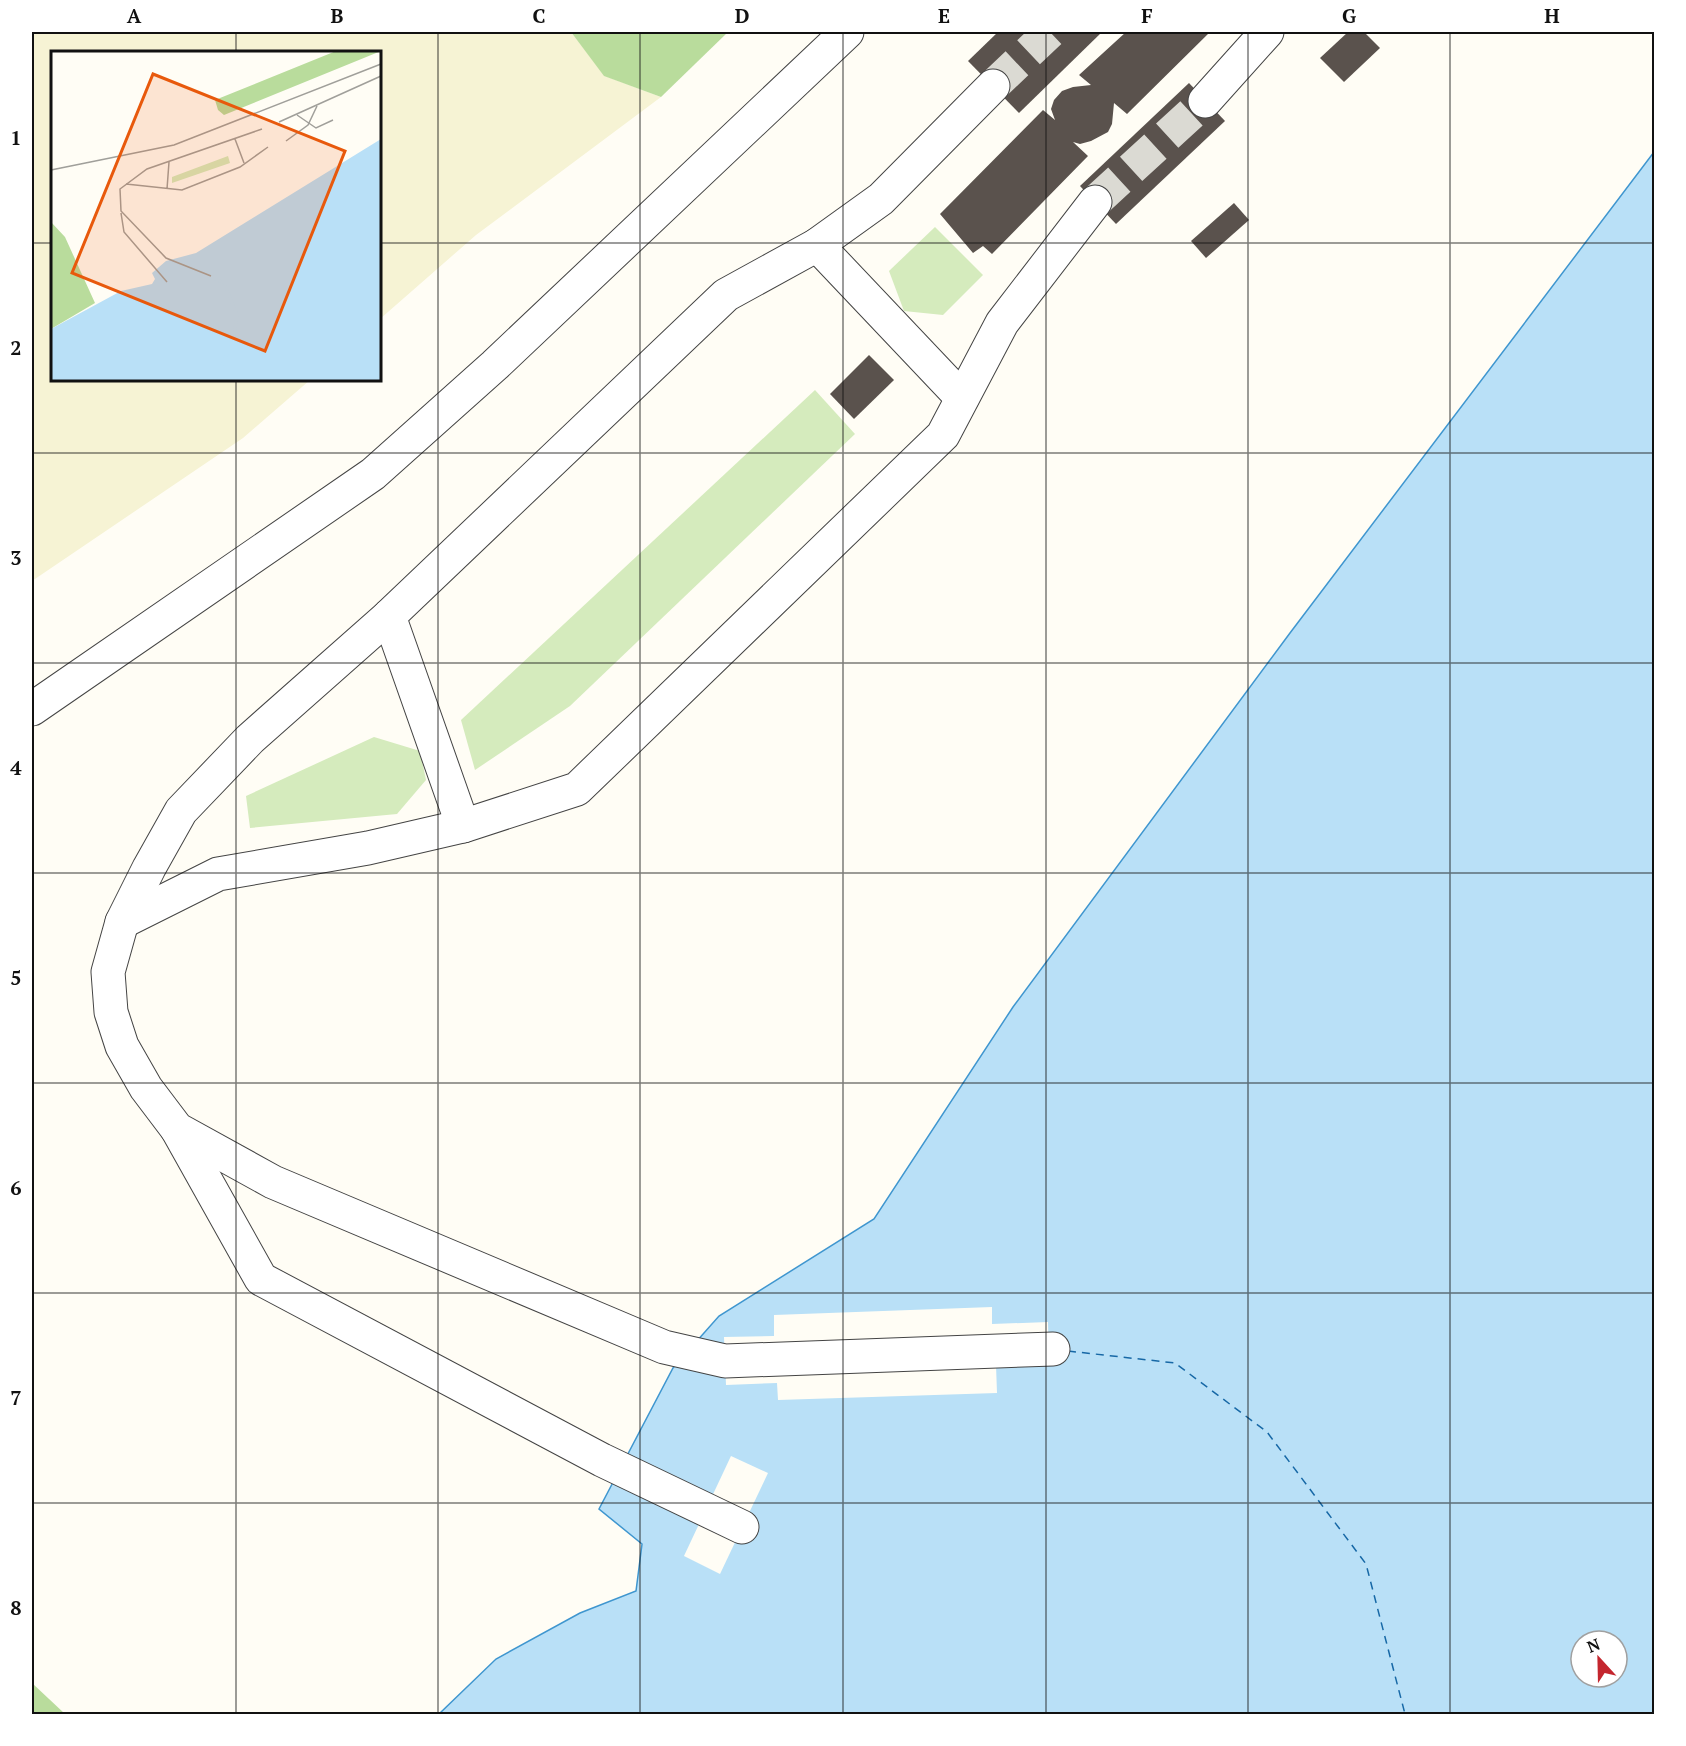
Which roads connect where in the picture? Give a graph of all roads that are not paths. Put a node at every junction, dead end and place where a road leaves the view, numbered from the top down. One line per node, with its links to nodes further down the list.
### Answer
1 (847, 32): 9 (street)
2 (1268, 32): 4 (street)
3 (993, 86): 6 (street)
4 (1205, 101)
5 (1095, 202): 7 (street)
6 (817, 245): 7 (street); 8 (street)
7 (962, 398): 10 (street)
8 (389, 616): 10 (street); 11 (street)
9 (32, 709)
10 (463, 826): 11 (street)
11 (122, 922): 12 (street)
12 (177, 1129): 13 (street); 14 (street)
13 (1053, 1349)
14 (742, 1527)

